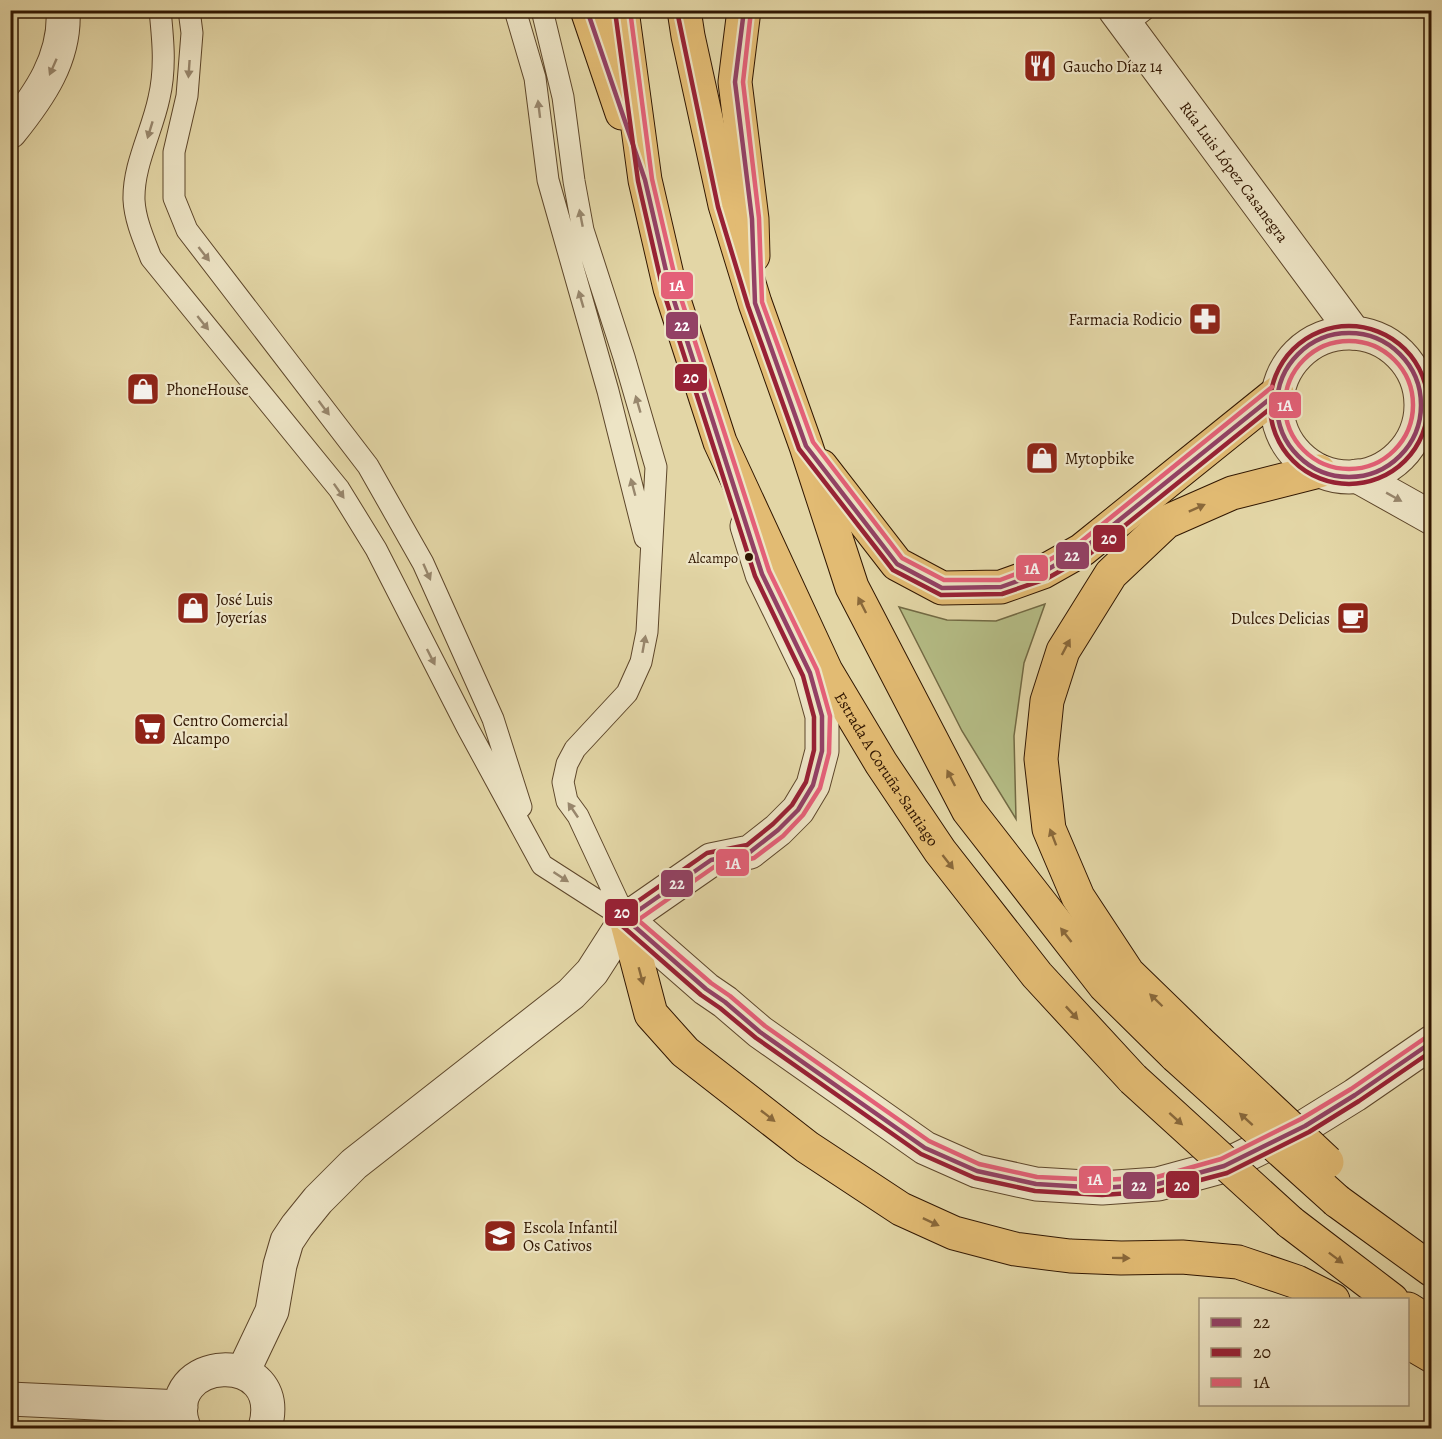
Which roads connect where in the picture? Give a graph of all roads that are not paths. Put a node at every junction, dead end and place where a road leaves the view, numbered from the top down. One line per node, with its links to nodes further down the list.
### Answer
1 (63, 10): 11 (street, one-way to 11)
2 (160, 10): 24 (lane, one-way to 24)
3 (189, 10): 24 (lane, one-way to 24)
4 (515, 10): 23 (lane, one-way to 4)
5 (542, 10): 23 (lane, one-way to 5)
6 (587, 10): 12 (highway)
7 (622, 10): 12 (highway, Estrada A Coruña-Santiago)
8 (684, 10): 13 (highway)
9 (744, 10): 13 (highway)
10 (1128, 15): 14 (street, Rúa Luis López Casanegra)
11 (10, 132)
12 (645, 180): 18 (highway, Estrada A Coruña-Santiago)
13 (755, 303): 19 (highway)
14 (1354, 333): 15 (street); 16 (street)
15 (1418, 356): 17 (street)
16 (1277, 393): 19 (highway); 20 (street)
17 (1426, 408): 21 (street)
18 (720, 442): 25 (street); 32 (highway, Estrada A Coruña-Santiago, one-way to 32, bridge)
19 (806, 446): 27 (highway, one-way to 19)
20 (1319, 471): 21 (street); 27 (highway, one-way to 20)
21 (1357, 476): 22 (street, one-way to 22)
22 (1431, 518)
23 (651, 565): 25 (lane, one-way to 23)
24 (531, 843): 25 (lane, one-way to 25)
25 (626, 920): 26 (street); 31 (highway, one-way to 31); 37 (street)
26 (1431, 1042)
27 (1187, 1048): 28 (highway, one-way to 27, bridge)
28 (1343, 1192): 29 (highway); 30 (highway)
29 (1431, 1258)
30 (1431, 1270)
31 (1331, 1298)
32 (1391, 1298)
33 (1409, 1310): 34 (highway)
34 (1431, 1324)
35 (1409, 1343): 36 (highway)
36 (1431, 1356)
37 (243, 1372): 39 (street); 40 (street)
38 (10, 1400): 39 (street)
39 (182, 1418)
40 (265, 1428)

